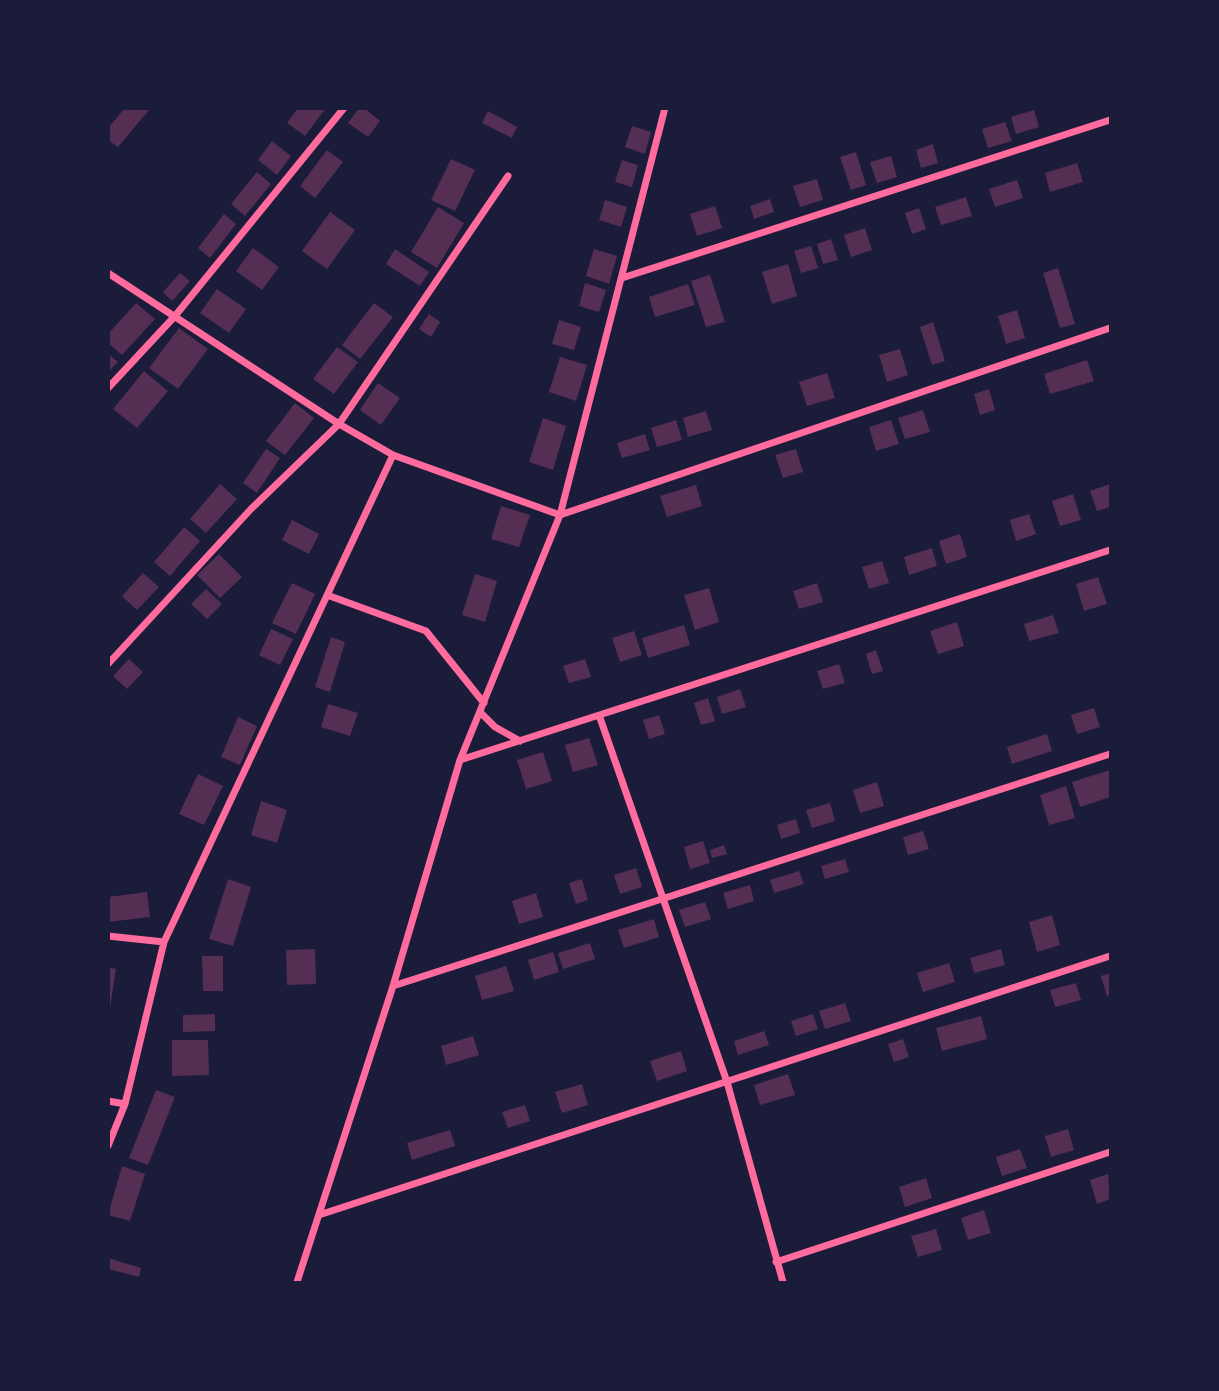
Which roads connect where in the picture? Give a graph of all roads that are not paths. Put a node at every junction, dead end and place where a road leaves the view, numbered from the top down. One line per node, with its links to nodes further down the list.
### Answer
1 (344, 108): 7 (street)
2 (665, 108): 6 (street)
3 (1111, 120): 6 (street)
4 (508, 176): 10 (street)
5 (108, 273): 7 (street)
6 (622, 278): 12 (street)
7 (175, 316): 9 (street); 10 (street)
8 (1111, 328): 12 (street)
9 (108, 388)
10 (339, 424): 11 (street); 15 (street)
11 (393, 455): 12 (street); 14 (street)
12 (560, 515): 16 (street)
13 (1111, 550): 18 (street)
14 (327, 595): 16 (street); 24 (street)
15 (108, 664)
16 (484, 703): 17 (street)
17 (480, 712): 19 (street); 21 (street)
18 (599, 715): 19 (street); 22 (street)
19 (520, 741): 21 (street)
20 (1111, 754): 22 (street)
21 (460, 760): 26 (street)
22 (663, 898): 26 (street); 27 (street)
23 (108, 936): 24 (street)
24 (164, 942): 29 (street)
25 (1111, 956): 27 (street)
26 (393, 986): 32 (street)
27 (727, 1082): 32 (street); 33 (street)
28 (108, 1101): 29 (street)
29 (125, 1104): 30 (street)
30 (108, 1146)
31 (1111, 1152): 33 (street)
32 (319, 1215): 34 (street)
33 (776, 1262): 35 (street)
34 (297, 1283)
35 (783, 1283)

